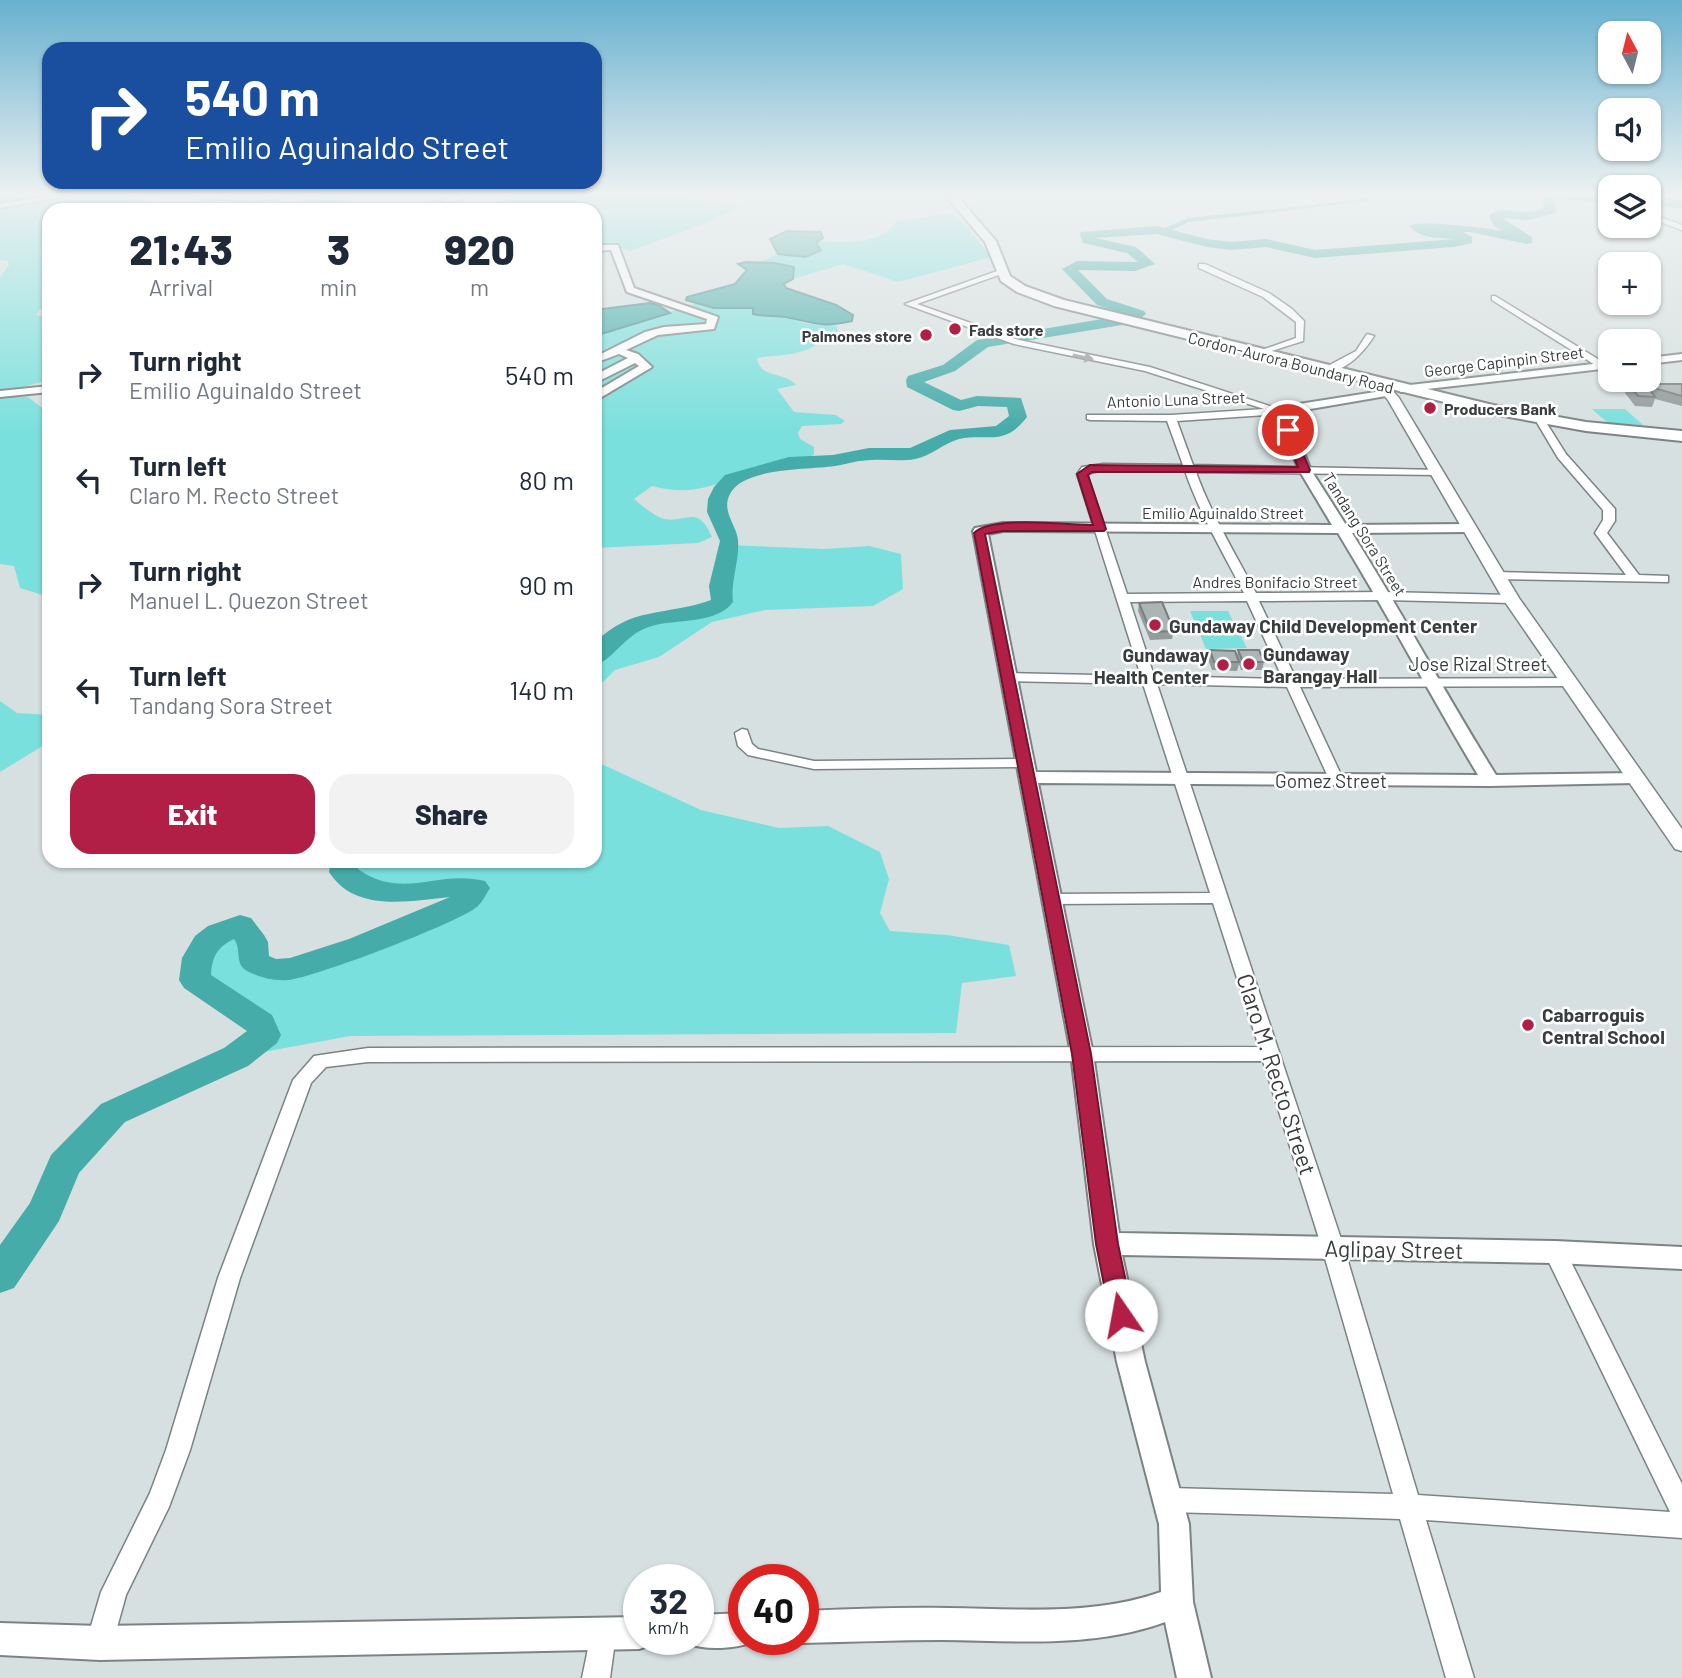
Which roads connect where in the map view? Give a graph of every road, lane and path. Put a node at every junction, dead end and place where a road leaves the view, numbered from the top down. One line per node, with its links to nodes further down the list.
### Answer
1 (624, 274): 7 (street)
2 (996, 274): 21 (street, one-way to 21)
3 (1004, 274): 8 (main road, Cordon-Aurora Boundary Road)
4 (1223, 274): 8 (street)
5 (1495, 298): 13 (street)
6 (1370, 336): 15 (street)
7 (617, 350): 10 (street); 11 (street)
8 (1262, 354): 15 (main road, Cordon-Aurora Boundary Road)
9 (1682, 357): 12 (street)
10 (602, 358)
11 (636, 358): 16 (street); 19 (street)
12 (1661, 359)
13 (1598, 360)
14 (1598, 366): 18 (street, George Capinpin Street)
15 (1327, 370): 18 (main road, Cordon-Aurora Boundary Road)
16 (602, 376)
17 (42, 390): 20 (street)
18 (1394, 391): 21 (street, Antonio Luna Street); 24 (main road, Cordon-Aurora Boundary Road); 28 (main road)
19 (602, 393)
20 (0, 394)
21 (1280, 411): 23 (street, Antonio Luna Street); 27 (street, Tandang Sora Street)
22 (1090, 417): 23 (street, Antonio Luna Street)
23 (1171, 418): 26 (street)
24 (1542, 421): 25 (main road, Cordon-Aurora Boundary Road); 34 (street)
25 (1682, 436)
26 (1188, 469): 27 (street); 30 (street, Claro M. Recto Street); 32 (street)
27 (1305, 470): 28 (street); 31 (street, Tandang Sora Street)
28 (1437, 472): 29 (main road)
29 (1468, 528): 31 (street, Emilio Aguinaldo Street); 33 (main road)
30 (1100, 529): 32 (street, Emilio Aguinaldo Street); 37 (street, Claro M. Recto Street); 40 (street, Emilio Aguinaldo Street)
31 (1340, 529): 32 (street, Emilio Aguinaldo Street); 36 (street, Tandang Sora Street)
32 (1218, 530): 38 (street)
33 (1497, 576): 34 (street); 39 (main road)
34 (1635, 578): 35 (street)
35 (1664, 579)
36 (1384, 596): 38 (street, Andres Bonifacio Street); 39 (street, Andres Bonifacio Street); 43 (street, Tandang Sora Street)
37 (1122, 598): 38 (street, Andres Bonifacio Street); 41 (street, Claro M. Recto Street)
38 (1252, 598): 42 (street)
39 (1511, 599): 44 (main road)
40 (1008, 677): 41 (street, Jose Rizal Street); 46 (street)
41 (1149, 681): 42 (street, Jose Rizal Street); 48 (street, Claro M. Recto Street)
42 (1289, 682): 43 (street, Jose Rizal Street); 49 (street)
43 (1430, 682): 44 (street, Jose Rizal Street); 50 (street, Tandang Sora Street)
44 (1569, 682): 47 (main road)
45 (742, 733): 46 (street)
46 (1026, 770): 48 (street, Gomez Street); 53 (street)
47 (1635, 778): 50 (street, Gomez Street); 51 (main road)
48 (1181, 779): 49 (street, Gomez Street); 52 (street, Claro M. Recto Street)
49 (1336, 779): 50 (street, Gomez Street)
50 (1490, 781)
51 (1682, 844)
52 (1220, 898): 53 (street); 55 (street, Claro M. Recto Street)
53 (1051, 899): 54 (street)
54 (1082, 1054): 55 (street); 56 (street); 69 (street)
55 (1270, 1054): 57 (street, Claro M. Recto Street)
56 (1107, 1244): 57 (street, Aglipay Street); 60 (street)
57 (1333, 1248): 58 (street, Aglipay Street); 61 (street, Claro M. Recto Street)
58 (1555, 1252): 59 (street, Aglipay Street); 62 (street)
59 (1682, 1258)
60 (1170, 1500): 61 (street); 64 (street)
61 (1411, 1507): 63 (street); 72 (street, Claro M. Recto Street)
62 (1682, 1510)
63 (1682, 1525)
64 (1177, 1602): 65 (street); 71 (street)
65 (819, 1626)
66 (623, 1633): 67 (street)
67 (603, 1634): 69 (street); 70 (street)
68 (0, 1639): 69 (street)
69 (100, 1643)
70 (596, 1678)
71 (1194, 1678)
72 (1460, 1678)

